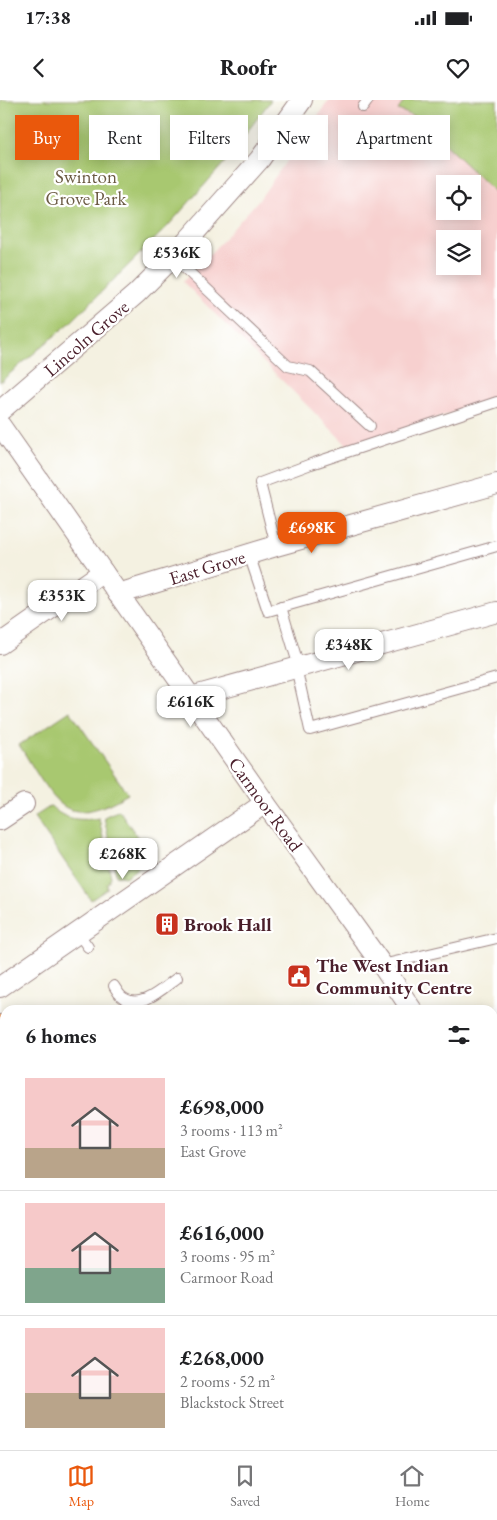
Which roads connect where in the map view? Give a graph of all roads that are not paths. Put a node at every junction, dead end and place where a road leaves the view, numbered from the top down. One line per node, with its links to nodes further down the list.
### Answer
1 (302, 100): 2 (street, Lincoln Grove)
2 (173, 257): 4 (street, Lincoln Grove); 6 (lane)
3 (497, 402): 8 (lane)
4 (0, 411)
5 (0, 425): 11 (street, Carmoor Road)
6 (370, 426)
7 (497, 484): 8 (street, East Grove)
8 (276, 546): 10 (street, East Grove)
9 (497, 546): 13 (lane)
10 (249, 554): 12 (street, East Grove); 13 (lane)
11 (103, 572): 12 (street, Carmoor Road); 15 (street)
12 (118, 594): 18 (street, Carmoor Road)
13 (282, 607): 16 (lane)
14 (497, 612): 16 (street)
15 (0, 644)
16 (297, 667): 17 (lane); 18 (street)
17 (497, 678)
18 (191, 697): 19 (street, Carmoor Road)
19 (265, 803): 23 (street, Carmoor Road); 26 (street)
20 (24, 804): 21 (street)
21 (0, 820)
22 (497, 938): 23 (lane)
23 (382, 965): 27 (street, Carmoor Road)
24 (178, 978): 25 (lane)
25 (114, 986)
26 (0, 987)
27 (409, 1005)

